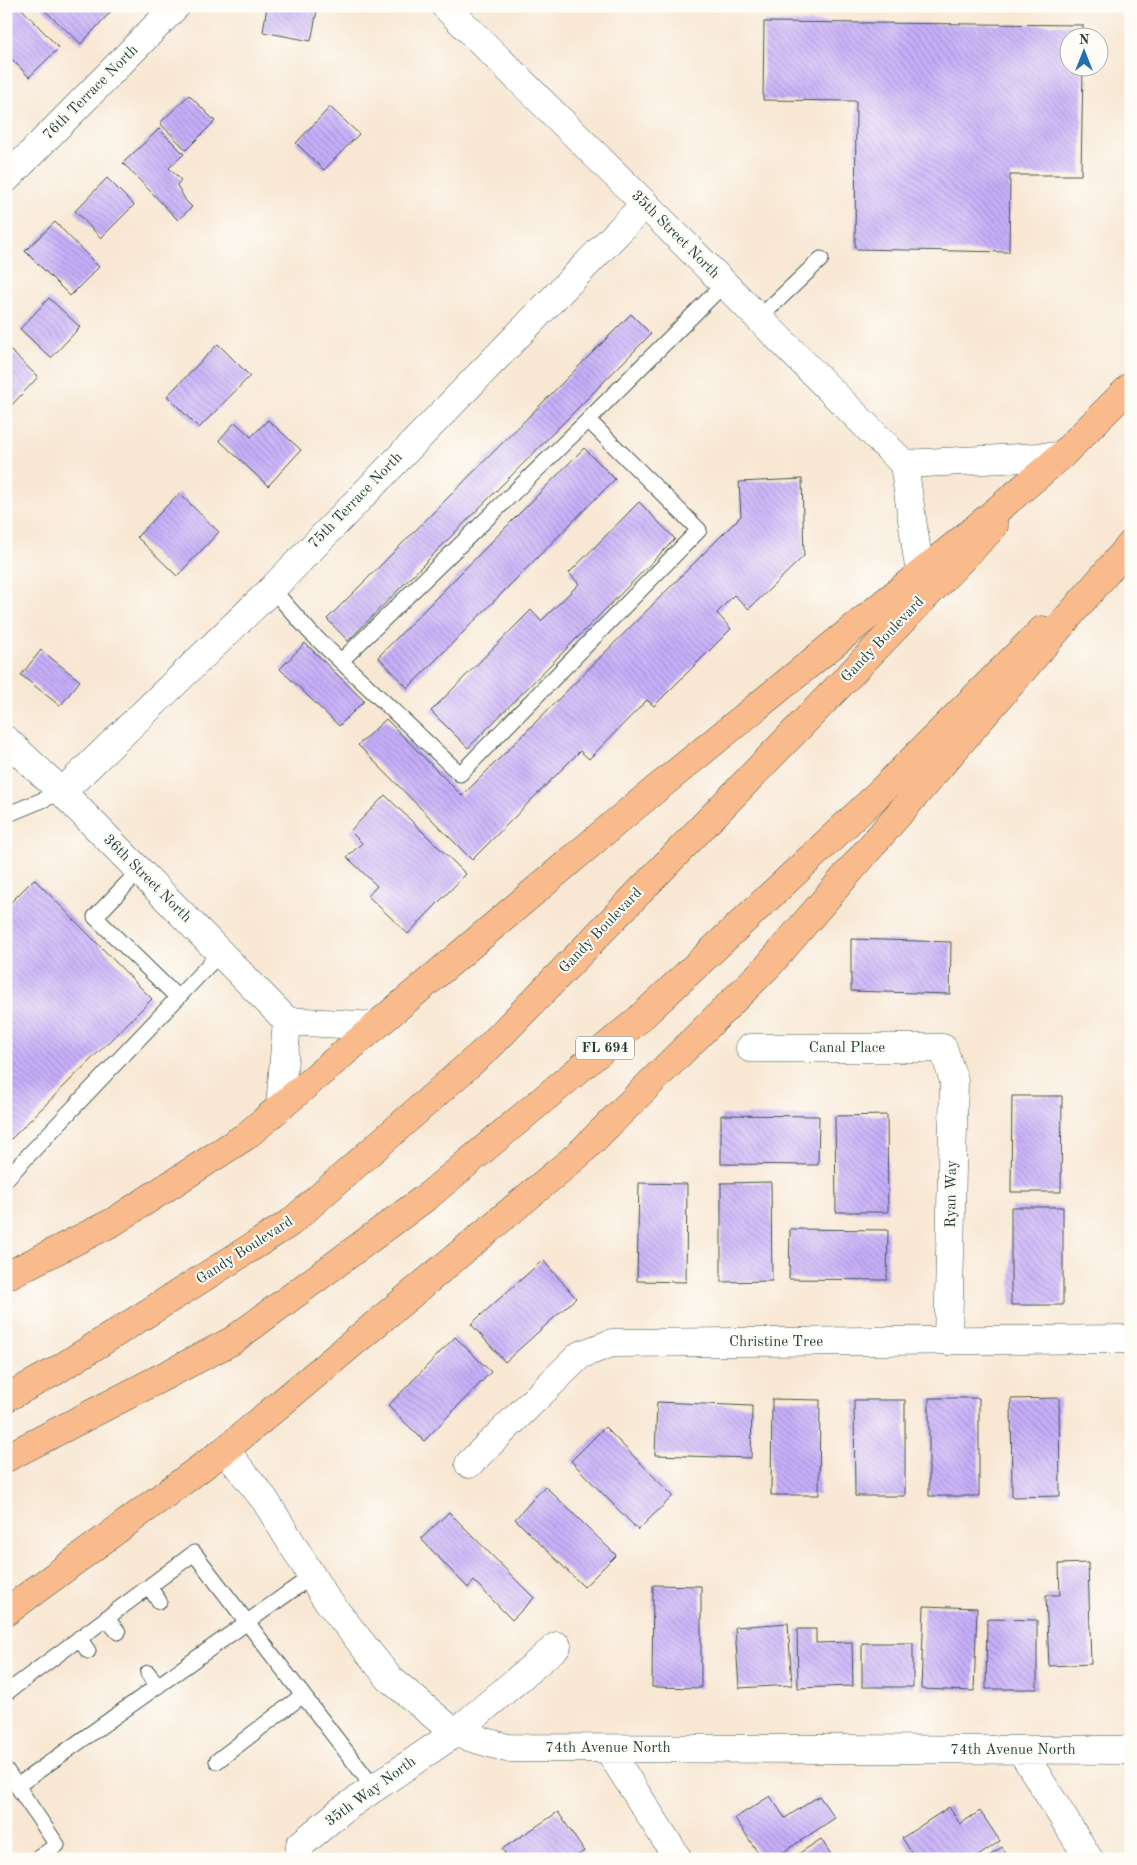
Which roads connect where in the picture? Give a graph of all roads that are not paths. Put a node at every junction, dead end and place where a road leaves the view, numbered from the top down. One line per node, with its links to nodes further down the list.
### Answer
1 (176, 6): 3 (street, 76th Terrace North)
2 (446, 6): 4 (street, 35th Street North)
3 (6, 179)
4 (645, 204): 6 (street, 35th Street North); 14 (street, 75th Terrace North)
5 (821, 260): 7 (lane)
6 (724, 284): 7 (street, 35th Street North); 9 (lane)
7 (759, 318): 11 (street, 35th Street North)
8 (1131, 386): 10 (main road, Gandy Boulevard)
9 (588, 420): 15 (lane); 15 (lane)
10 (1061, 456): 11 (street); 13 (main road); 31 (main road, Gandy Boulevard)
11 (904, 464): 13 (street)
12 (1131, 543): 32 (main road); 33 (main road, FL 694)
13 (920, 574): 23 (main road)
14 (272, 589): 15 (lane); 17 (street, 75th Terrace North)
15 (341, 661)
16 (6, 740): 17 (street, 36th Street North)
17 (62, 792): 18 (lane); 19 (street, 36th Street North)
18 (6, 815)
19 (139, 871): 20 (street, 36th Street North); 21 (lane)
20 (220, 954): 21 (lane); 22 (street, 36th Street North)
21 (178, 998): 27 (lane)
22 (287, 1021): 23 (street); 26 (street)
23 (376, 1026): 26 (main road)
24 (750, 1048): 25 (street, Canal Place)
25 (944, 1048): 30 (street, Ryan Way)
26 (280, 1108): 28 (main road)
27 (6, 1179)
28 (6, 1276)
29 (1131, 1339): 30 (street, Christine Tree)
30 (948, 1341): 34 (street, Christine Tree)
31 (6, 1398)
32 (225, 1450): 35 (main road); 36 (street, 74th Avenue North)
33 (6, 1458)
34 (469, 1464)
35 (55, 1575): 38 (main road); 40 (main road)
36 (312, 1576): 42 (lane); 51 (street, 74th Avenue North)
37 (149, 1586): 39 (lane); 41 (lane); 42 (lane)
38 (6, 1594)
39 (159, 1601)
40 (6, 1612)
41 (106, 1618): 43 (lane); 44 (lane)
42 (248, 1622): 48 (lane); 50 (lane)
43 (118, 1632)
44 (80, 1638): 46 (lane); 49 (lane)
45 (557, 1646): 51 (street, 35th Way North)
46 (88, 1651)
47 (148, 1673): 48 (lane)
48 (158, 1686): 57 (lane)
49 (6, 1693)
50 (303, 1695): 55 (lane); 58 (lane)
51 (455, 1732): 52 (street, 74th Avenue North); 58 (street, 35th Way North)
52 (608, 1749): 53 (street, 74th Avenue North); 61 (street)
53 (1021, 1750): 54 (street, 74th Avenue North); 62 (street)
54 (1131, 1750)
55 (217, 1761)
56 (6, 1770): 57 (lane)
57 (17, 1786): 59 (lane)
58 (374, 1788): 60 (street, 35th Way North)
59 (37, 1859)
60 (300, 1859)
61 (678, 1859)
62 (1089, 1859)

